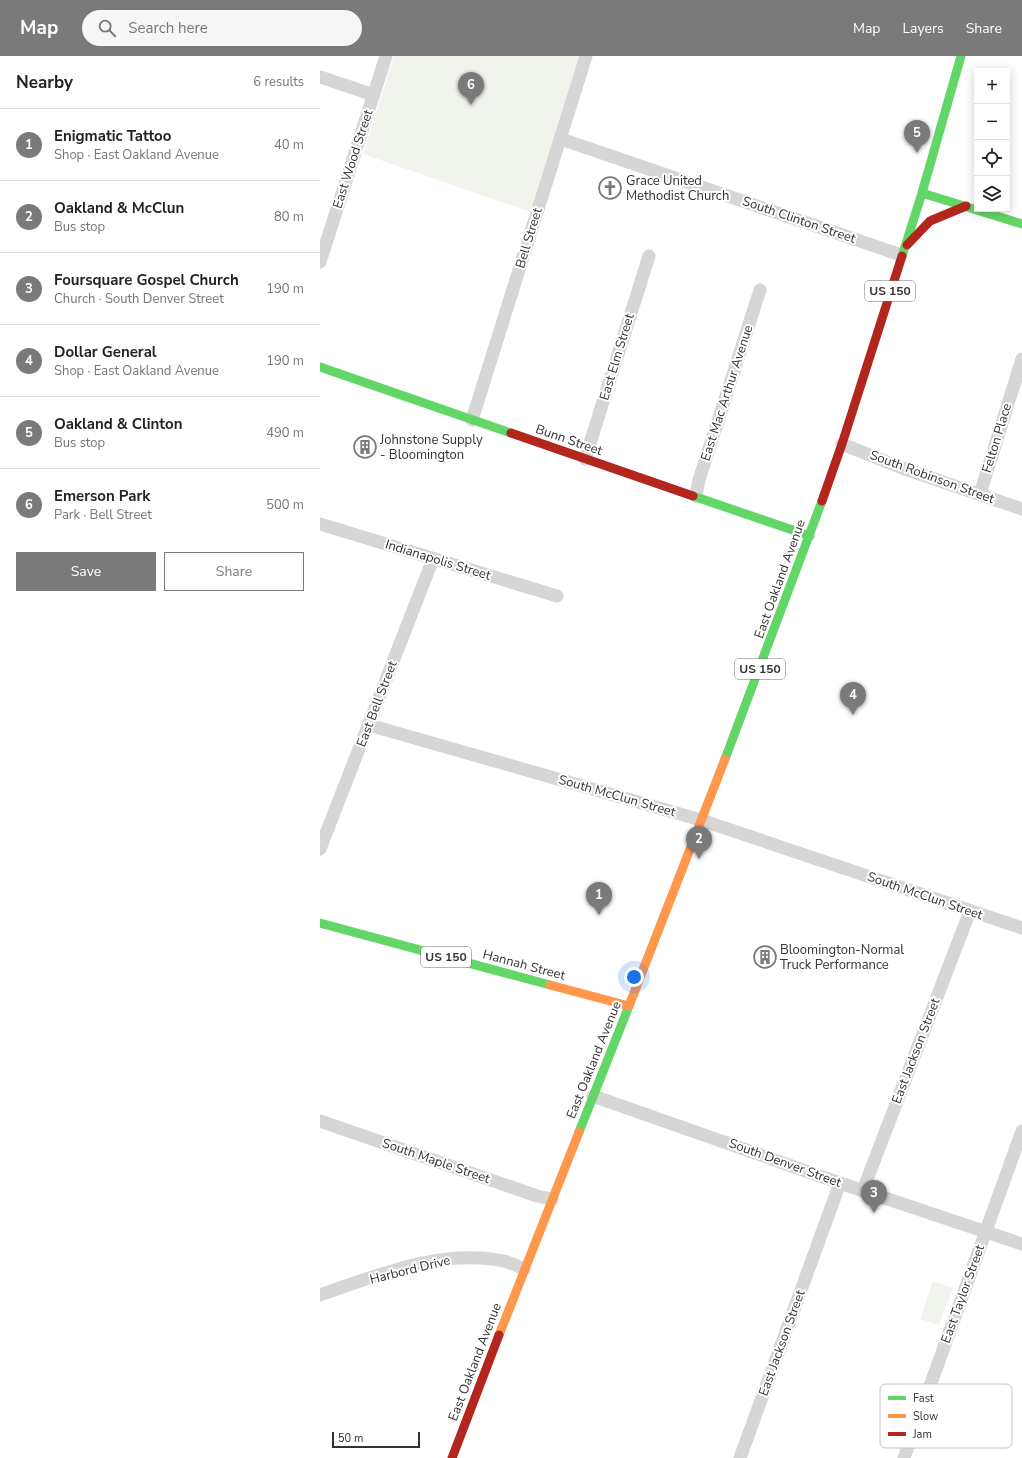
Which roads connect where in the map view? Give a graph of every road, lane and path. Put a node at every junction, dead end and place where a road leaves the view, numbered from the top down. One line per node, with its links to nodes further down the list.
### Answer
1 (386, 56): 5 (street, East Wood Street)
2 (586, 56): 6 (street, Bell Street)
3 (962, 56): 7 (main road, East Oakland Avenue)
4 (320, 76): 5 (street)
5 (374, 95): 12 (street, East Wood Street)
6 (561, 139): 10 (street, South Clinton Street); 16 (street, Bell Street)
7 (922, 193): 8 (main road); 10 (main road, East Oakland Avenue / US 150)
8 (966, 206): 9 (main road); 10 (main road)
9 (1022, 224)
10 (902, 252): 17 (main road, East Oakland Avenue / US 150)
11 (649, 256): 18 (street, East Elm Street)
12 (320, 262)
13 (760, 290): 20 (street, East Mac Arthur Avenue)
14 (1022, 359): 19 (street, Felton Place)
15 (320, 367): 16 (main road, Bunn Street)
16 (472, 420): 18 (main road, Bunn Street)
17 (842, 444): 19 (street, South Robinson Street); 23 (main road, East Oakland Avenue / US 150)
18 (585, 459): 20 (main road, Bunn Street)
19 (980, 494): 21 (street, South Robinson Street)
20 (696, 496): 23 (main road, Bunn Street)
21 (1022, 509)
22 (320, 524): 24 (street, Indianapolis Street)
23 (810, 536): 27 (main road, East Oakland Avenue / US 150)
24 (433, 559): 25 (street, Indianapolis Street); 26 (street, East Bell Street)
25 (557, 596)
26 (369, 725): 27 (street, South McClun Street); 28 (street, East Bell Street)
27 (701, 820): 29 (street, South McClun Street); 32 (main road, East Oakland Avenue / US 150)
28 (320, 849)
29 (970, 911): 31 (street, South McClun Street); 37 (street, East Jackson Street)
30 (320, 923): 32 (main road, Hannah Street / US 150)
31 (1022, 928)
32 (629, 1006): 33 (main road, East Oakland Avenue)
33 (594, 1096): 36 (street, South Denver Street); 38 (main road, East Oakland Avenue)
34 (320, 1121): 38 (street, South Maple Street)
35 (1022, 1131): 39 (street, East Taylor Street)
36 (840, 1183): 37 (street, South Denver Street); 46 (street, East Jackson Street)
37 (863, 1190): 39 (street, South Denver Street)
38 (552, 1199): 41 (main road, East Oakland Avenue)
39 (986, 1232): 40 (street, South Denver Street); 43 (street, East Taylor Street)
40 (1022, 1244)
41 (524, 1269): 42 (street, Harbord Drive); 45 (main road, East Oakland Avenue)
42 (320, 1295)
43 (931, 1384)
44 (908, 1448): 47 (street, East Taylor Street)
45 (452, 1458)
46 (740, 1458)
47 (904, 1458)

